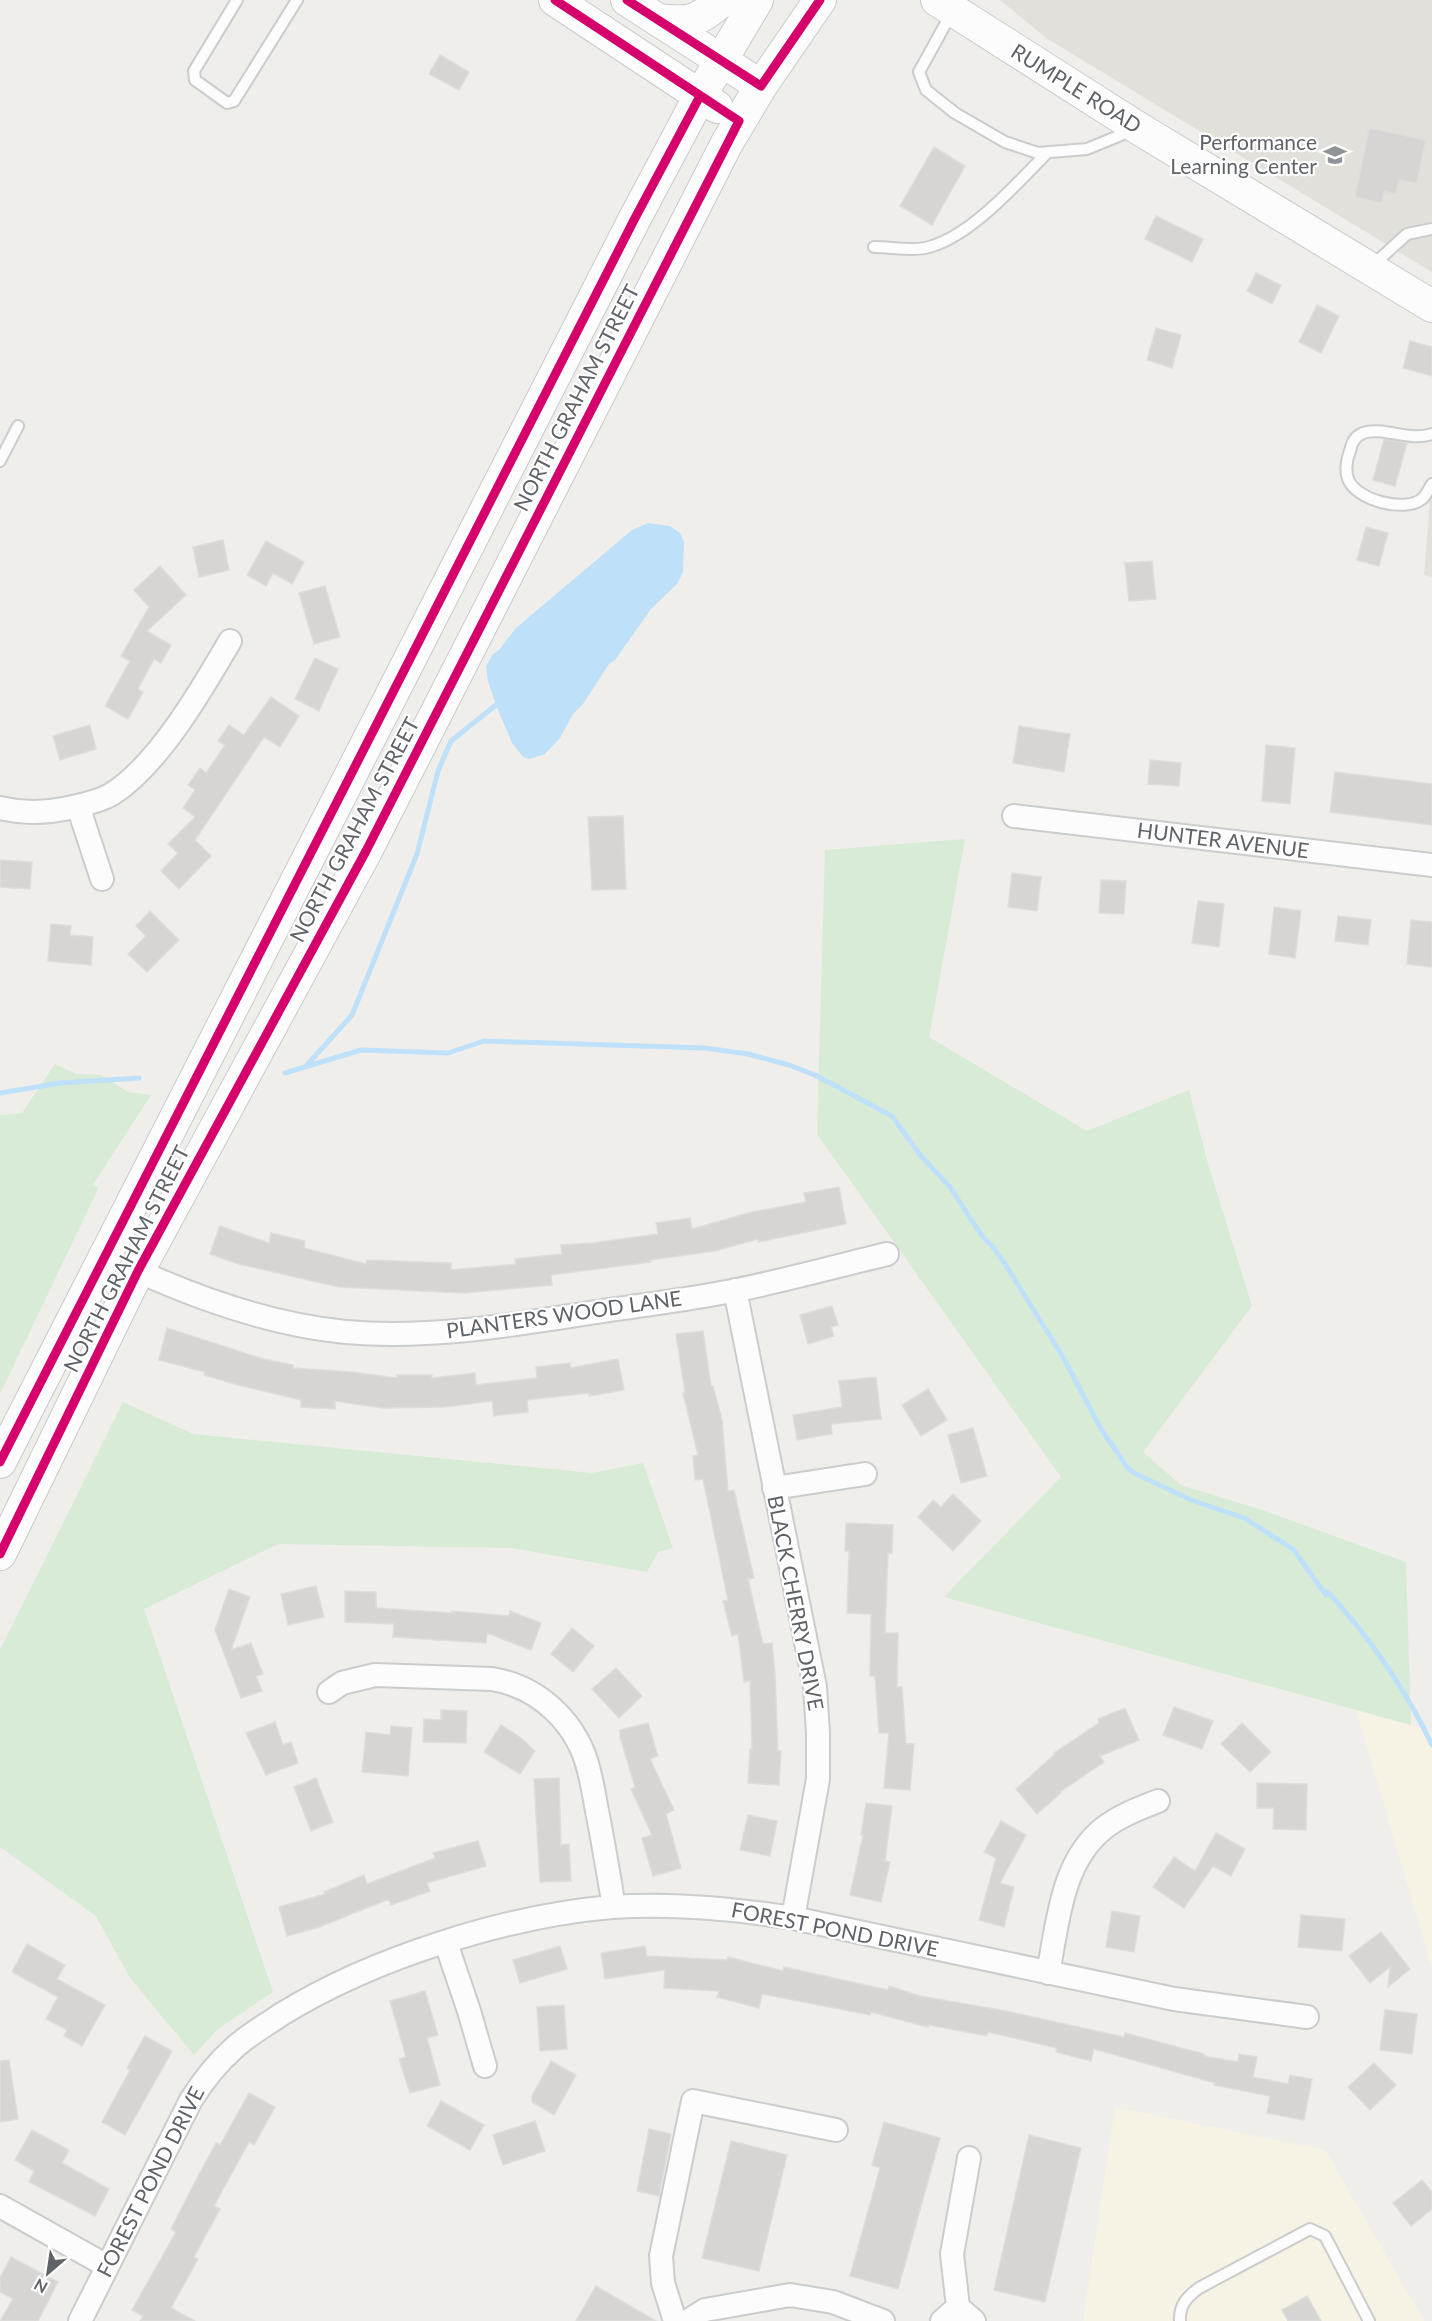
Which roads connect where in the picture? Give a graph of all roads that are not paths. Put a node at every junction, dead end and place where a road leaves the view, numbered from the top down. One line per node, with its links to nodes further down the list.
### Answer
1 (237, 0): 2 (lane)
2 (297, 0)
3 (555, 0): 12 (main road)
4 (627, 0): 9 (main road)
5 (723, 0): 9 (main road)
6 (757, 0): 10 (main road, NORTH GRAHAM STREET)
7 (820, 0): 11 (main road, NORTH GRAHAM STREET)
8 (945, 6): 14 (main road, RUMPLE ROAD); 15 (lane)
9 (658, 20): 10 (main road)
10 (721, 61): 11 (main road); 12 (main road, NORTH GRAHAM STREET)
11 (761, 86): 13 (main road, NORTH GRAHAM STREET)
12 (700, 96): 13 (main road); 33 (main road, NORTH GRAHAM STREET)
13 (739, 121): 31 (main road, NORTH GRAHAM STREET)
14 (1138, 128): 15 (lane); 18 (main road, RUMPLE ROAD)
15 (1048, 152): 17 (lane)
16 (1432, 229): 18 (lane)
17 (874, 247)
18 (1370, 268): 19 (main road, RUMPLE ROAD)
19 (1432, 306)
20 (18, 426): 22 (lane)
21 (1432, 434): 23 (lane)
22 (0, 461)
23 (1432, 484)
24 (230, 641): 25 (street)
25 (78, 806): 26 (street); 29 (street)
26 (0, 808)
27 (1014, 816): 28 (street, HUNTER AVENUE)
28 (1432, 865)
29 (102, 879)
30 (887, 1254): 32 (street, PLANTERS WOOD LANE)
31 (138, 1271): 32 (street, PLANTERS WOOD LANE); 36 (main road, NORTH GRAHAM STREET)
32 (735, 1290): 35 (street, BLACK CHERRY DRIVE)
33 (0, 1462)
34 (865, 1474): 35 (street)
35 (774, 1488): 40 (street, BLACK CHERRY DRIVE)
36 (0, 1554)
37 (329, 1692): 39 (street)
38 (1158, 1801): 42 (street)
39 (614, 1907): 40 (street, FOREST POND DRIVE); 41 (street, FOREST POND DRIVE)
40 (793, 1918): 42 (street, FOREST POND DRIVE)
41 (446, 1943): 44 (street); 48 (street, FOREST POND DRIVE)
42 (1048, 1973): 43 (street, FOREST POND DRIVE)
43 (1307, 2017)
44 (485, 2066)
45 (836, 2130): 51 (street)
46 (969, 2158): 49 (street)
47 (0, 2206): 48 (street)
48 (107, 2266): 50 (street, FOREST POND DRIVE)
49 (958, 2316)
50 (80, 2321)
51 (675, 2321)
52 (688, 2321): 53 (street)
53 (883, 2321)
54 (1180, 2321): 55 (lane)
55 (1369, 2321)

